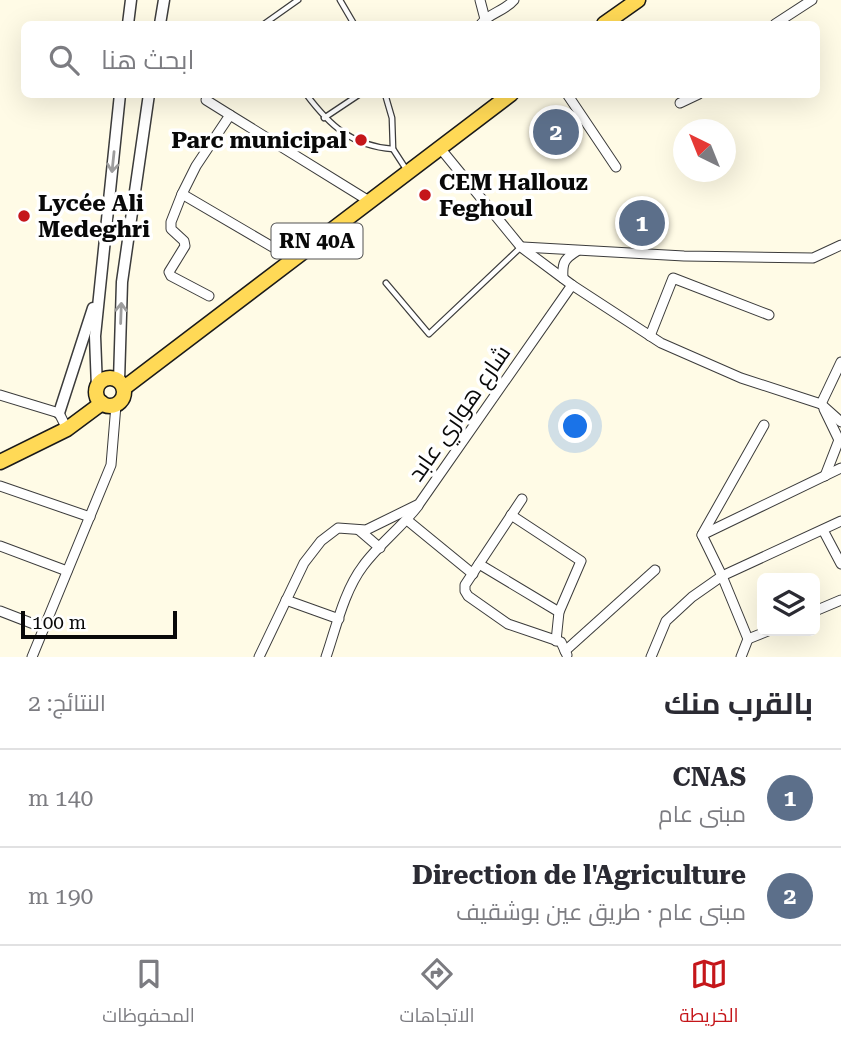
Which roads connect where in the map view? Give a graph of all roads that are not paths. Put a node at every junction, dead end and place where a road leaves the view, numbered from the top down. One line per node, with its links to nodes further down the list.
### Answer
1 (131, 0): 9 (street)
2 (164, 0): 10 (street)
3 (298, 0): 11 (lane)
4 (340, 0): 12 (lane)
5 (480, 0): 13 (street)
6 (514, 0): 14 (street)
7 (638, 0): 15 (main road)
8 (812, 0): 16 (street)
9 (128, 21)
10 (160, 21)
11 (268, 21)
12 (352, 21)
13 (483, 21)
14 (485, 21)
15 (608, 21)
16 (780, 21)
17 (120, 98): 41 (street, one-way to 41)
18 (148, 98): 47 (street, one-way to 18)
19 (309, 98): 28 (lane)
20 (354, 98): 28 (lane)
21 (386, 98): 30 (lane)
22 (506, 98): 29 (main road, RN 40A)
23 (570, 98): 31 (street)
24 (691, 98): 26 (street)
25 (206, 100): 27 (street)
26 (680, 103)
27 (230, 115): 33 (street); 34 (street)
28 (324, 118): 30 (lane)
29 (440, 148): 32 (main road, RN 40A); 36 (street)
30 (393, 149): 32 (lane)
31 (616, 167)
32 (408, 172): 34 (main road, RN 40A)
33 (182, 194): 38 (street); 43 (street)
34 (369, 201): 38 (main road, RN 40A)
35 (841, 245): 37 (street)
36 (521, 247): 37 (street); 39 (street); 40 (lane)
37 (578, 250): 39 (street)
38 (293, 259): 47 (main road, RN 40A)
39 (563, 278): 42 (street)
40 (386, 283)
41 (100, 285): 48 (street); 52 (street)
42 (572, 285): 45 (street); 62 (street, شارع هواري عابد)
43 (209, 296)
44 (769, 315): 45 (street)
45 (650, 336): 51 (street)
46 (841, 362): 51 (street)
47 (121, 384): 48 (main road, RN 40A); 50 (main road, RN 40A)
48 (97, 388): 50 (main road)
49 (0, 395): 52 (street)
50 (109, 404): 56 (main road, RN 40A); 64 (street)
51 (821, 404): 53 (street); 54 (street); 59 (street)
52 (59, 413): 56 (street)
53 (841, 415)
54 (841, 422)
55 (764, 425): 69 (street)
56 (66, 429): 57 (main road, RN 40A)
57 (0, 462)
58 (841, 468): 59 (street)
59 (825, 477): 69 (street)
60 (0, 486): 64 (street)
61 (522, 499): 63 (street)
62 (419, 504): 65 (street); 67 (street, شارع هواري عابد)
63 (512, 515): 72 (street); 82 (street)
64 (90, 517): 75 (street)
65 (407, 520): 71 (street); 76 (street)
66 (841, 521): 68 (street)
67 (359, 530): 71 (street); 78 (street, شارع هواري عابد)
68 (824, 530): 73 (street); 77 (street)
69 (702, 535): 77 (street)
70 (0, 546): 75 (street)
71 (380, 548): 83 (street)
72 (479, 564): 76 (street); 82 (street)
73 (841, 564)
74 (655, 570): 88 (street)
75 (67, 571): 84 (street)
76 (473, 574): 87 (street)
77 (722, 576): 86 (street); 92 (street)
78 (286, 600): 83 (street); 90 (street, شارع هواري عابد)
79 (841, 600): 80 (street)
80 (820, 609)
81 (0, 611): 84 (street)
82 (559, 612): 87 (street)
83 (340, 619): 91 (street)
84 (44, 628): 89 (street)
85 (757, 635): 86 (street)
86 (748, 639): 93 (street)
87 (556, 640): 88 (street)
88 (568, 655)
89 (32, 657)
90 (259, 657)
91 (326, 657)
92 (651, 657)
93 (741, 657)

